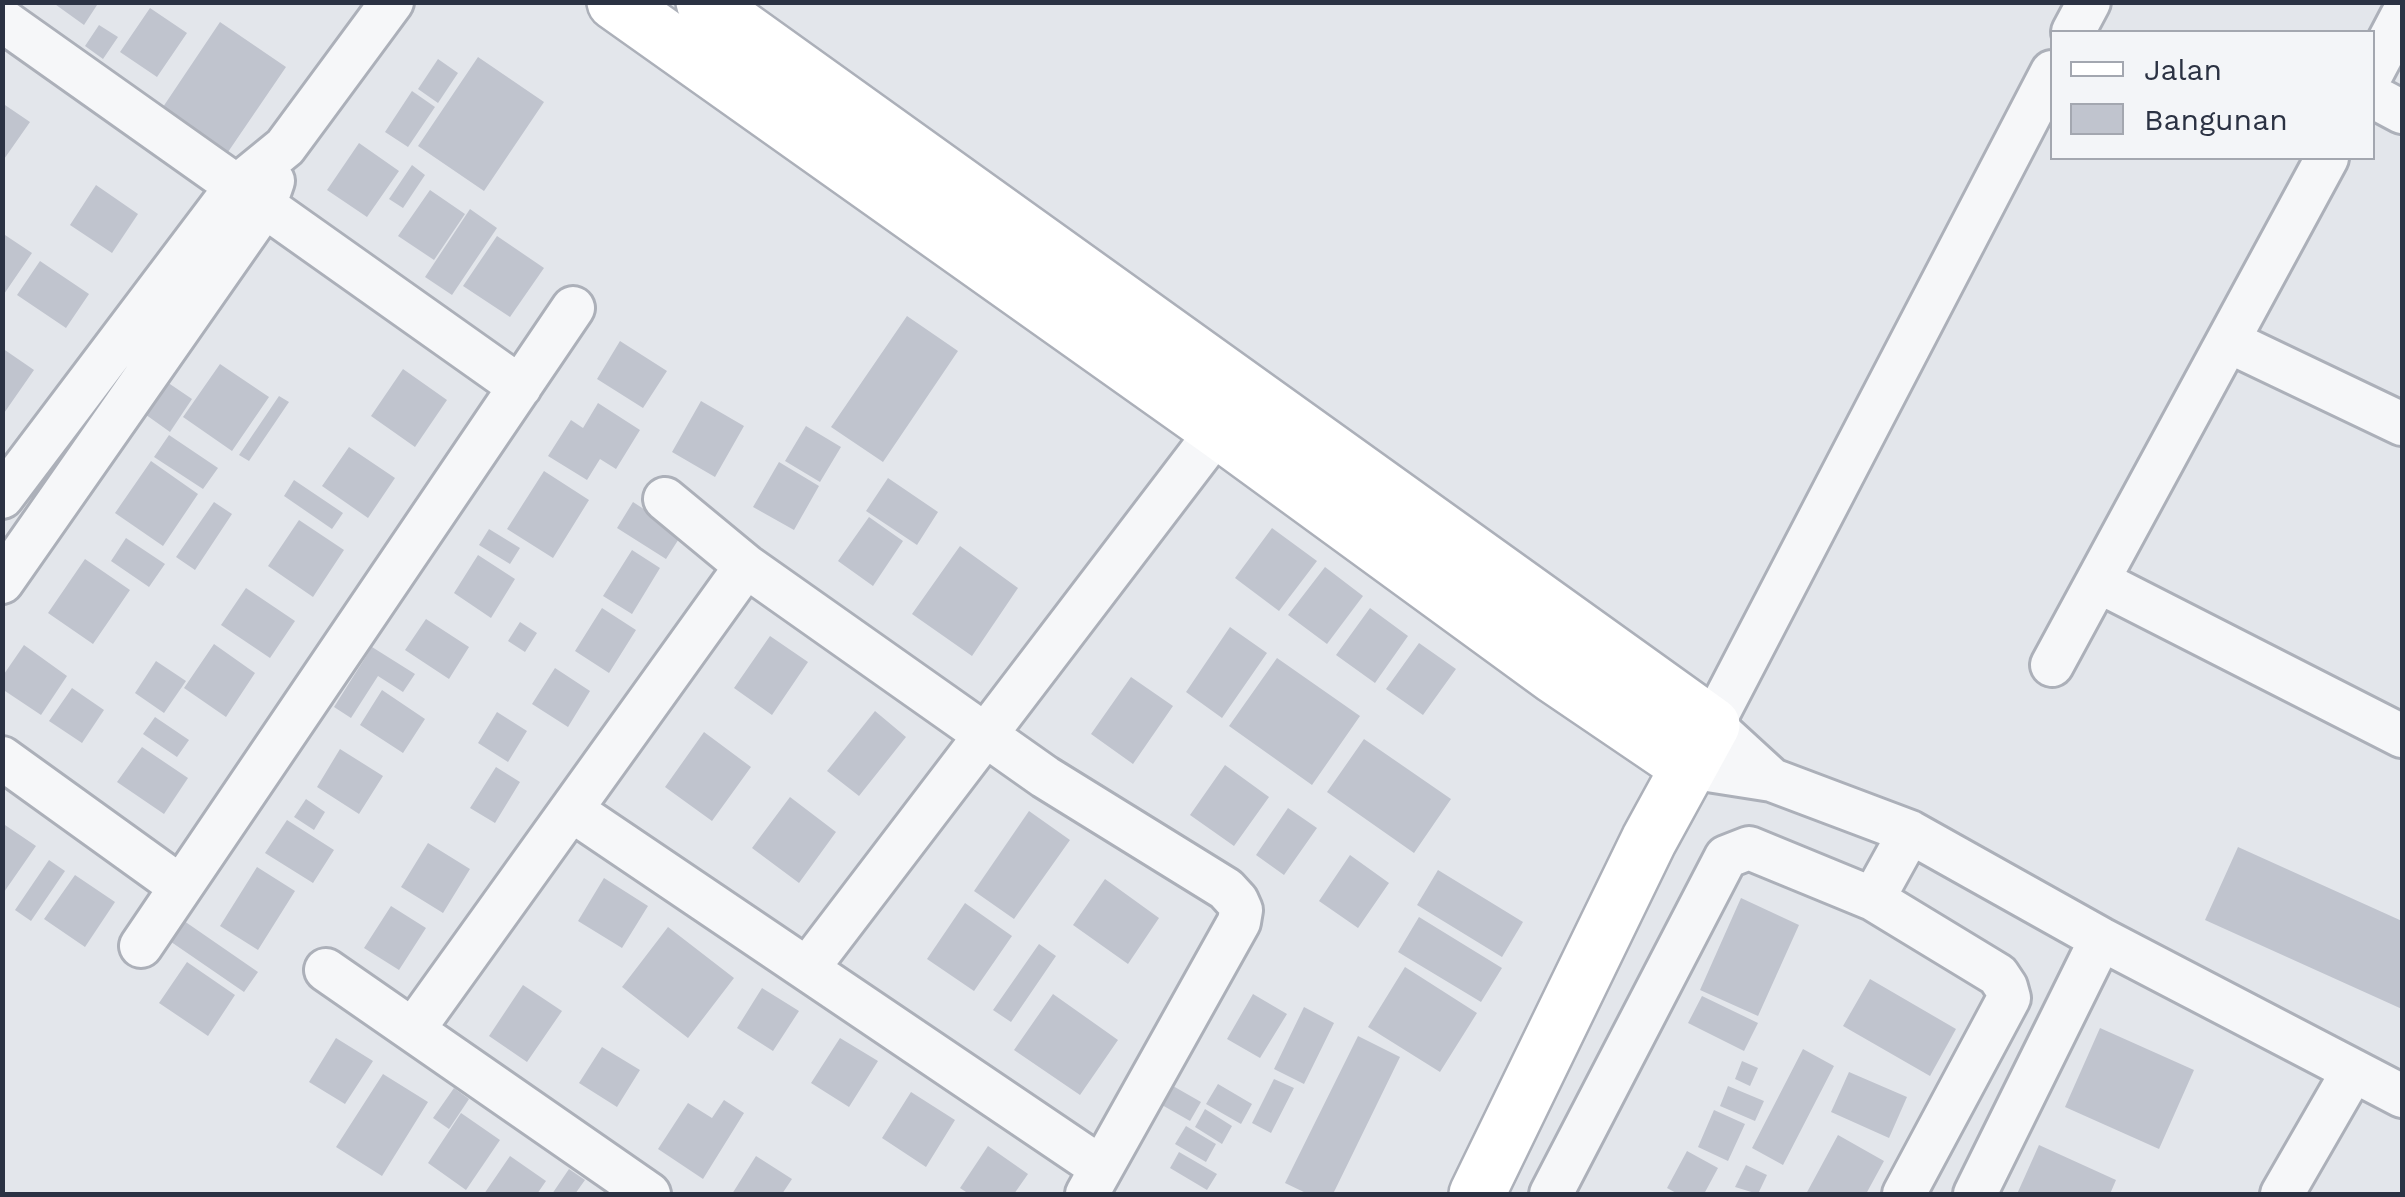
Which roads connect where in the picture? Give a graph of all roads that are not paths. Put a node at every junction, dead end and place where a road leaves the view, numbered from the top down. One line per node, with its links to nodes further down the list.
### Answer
1 (392, 2): 13 (street)
2 (614, 2): 19 (street)
3 (704, 2): 19 (street)
4 (2089, 2): 7 (street)
5 (2402, 16): 8 (street)
6 (2, 20): 13 (street)
7 (2074, 30)
8 (2375, 66)
9 (2050, 76): 29 (street)
10 (2375, 98): 11 (street)
11 (2402, 112)
12 (2326, 160): 15 (street)
13 (250, 197): 16 (street); 17 (street); 18 (street)
14 (573, 308): 17 (street)
15 (2228, 341): 20 (street); 24 (street)
16 (99, 370): 18 (street); 21 (street)
17 (520, 387): 33 (street)
18 (134, 399): 25 (street)
19 (1233, 411): 27 (street); 29 (street)
20 (2402, 424)
21 (2, 497)
22 (664, 499): 23 (street)
23 (746, 566): 27 (street); 31 (street)
24 (2098, 581): 26 (street); 28 (street)
25 (2, 582)
26 (2052, 664)
27 (985, 732): 37 (street); 42 (street)
28 (2402, 736)
29 (1700, 746): 32 (street); 44 (street)
30 (2, 758): 33 (street)
31 (573, 811): 37 (street); 39 (street)
32 (1910, 832): 34 (street); 35 (street)
33 (180, 887): 36 (street)
34 (1873, 899): 45 (street); 46 (street)
35 (2101, 939): 40 (street); 47 (street)
36 (141, 946)
37 (807, 969): 42 (street)
38 (326, 970): 39 (street)
39 (413, 1030): 43 (street)
40 (2353, 1071): 41 (street); 48 (street)
41 (2402, 1096)
42 (1094, 1181)
43 (648, 1194)
44 (1477, 1194)
45 (1551, 1194)
46 (1904, 1194)
47 (1976, 1194)
48 (2282, 1194)

